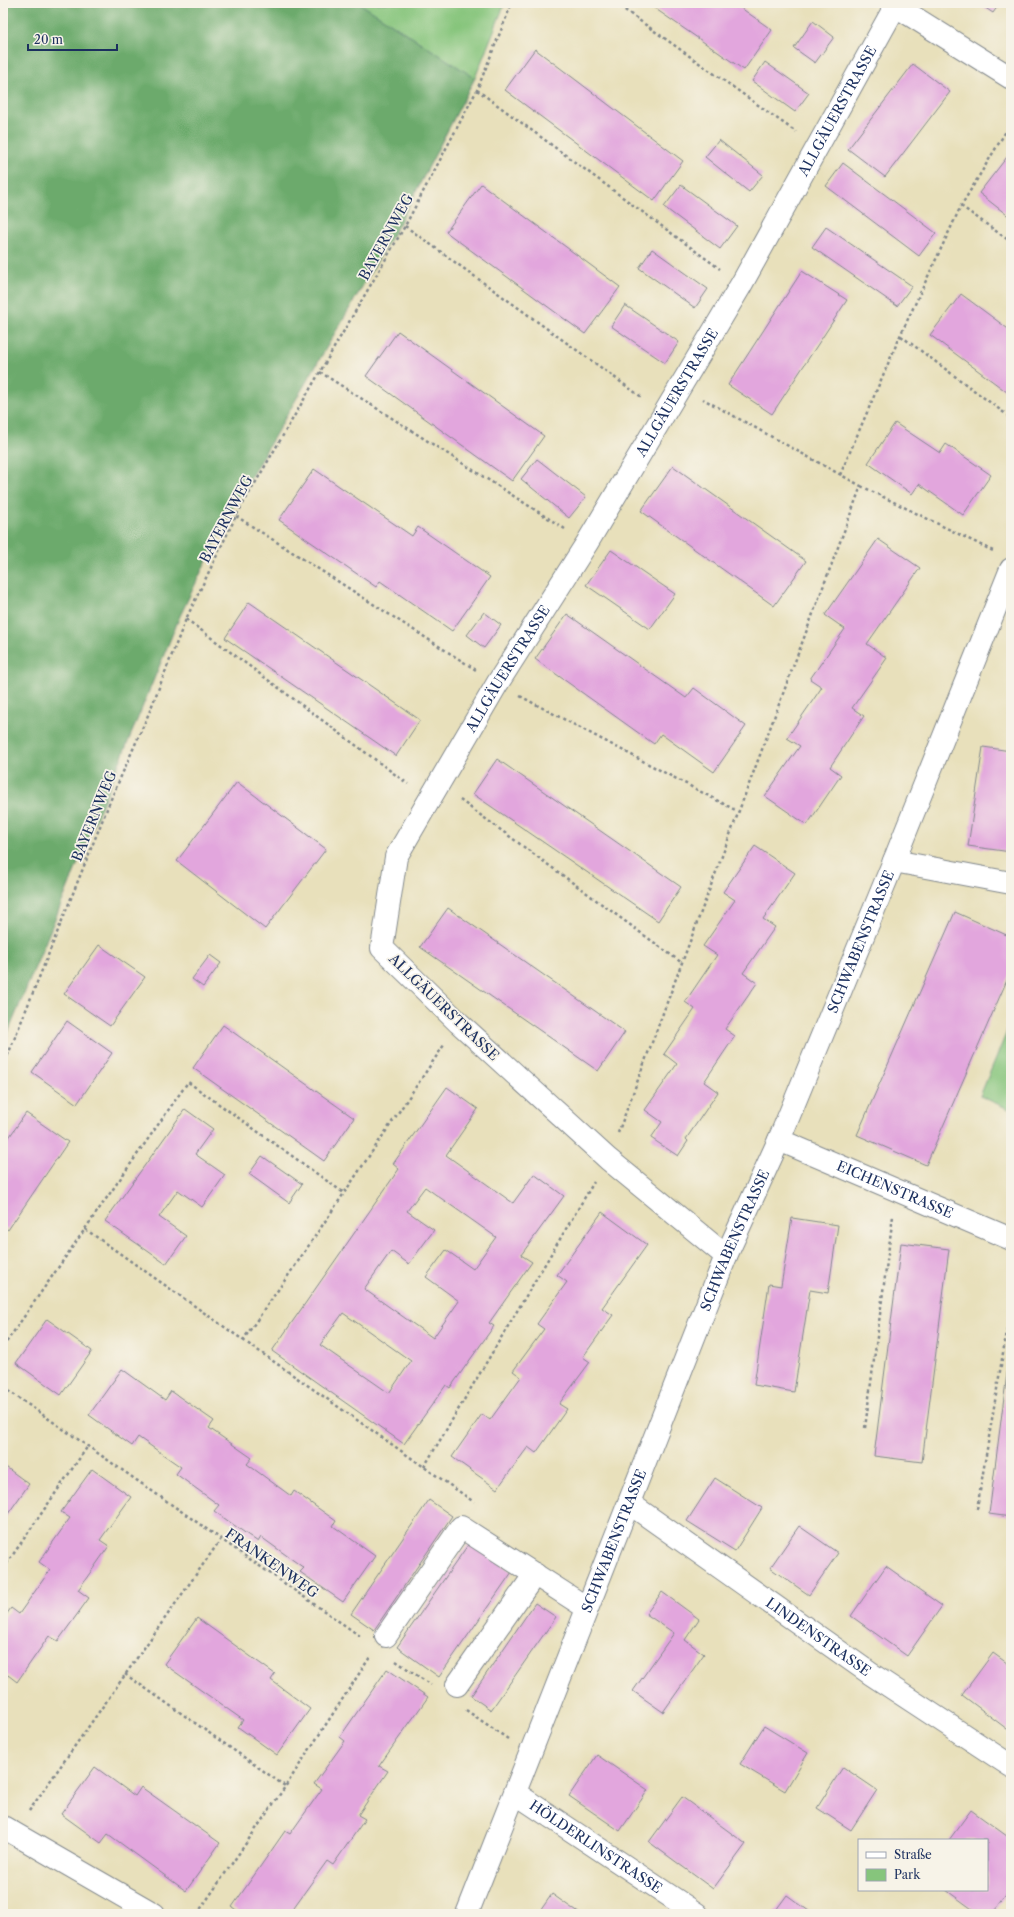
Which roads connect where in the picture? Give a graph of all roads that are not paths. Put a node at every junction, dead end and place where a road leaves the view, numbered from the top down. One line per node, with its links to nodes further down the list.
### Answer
1 (894, 4): 2 (street); 8 (street, ALLGÄUERSTRASSE)
2 (1011, 78)
3 (1011, 569): 4 (street, SCHWABENSTRASSE)
4 (894, 861): 5 (street); 6 (street, SCHWABENSTRASSE)
5 (1011, 883)
6 (779, 1140): 7 (street, EICHENSTRASSE); 8 (street, SCHWABENSTRASSE)
7 (1011, 1239)
8 (726, 1256): 9 (street, SCHWABENSTRASSE)
9 (629, 1503): 11 (street, SCHWABENSTRASSE); 14 (street, LINDENSTRASSE)
10 (535, 1574): 11 (street); 12 (street); 13 (street)
11 (588, 1608): 15 (street, SCHWABENSTRASSE)
12 (388, 1646)
13 (457, 1685)
14 (1011, 1766)
15 (514, 1793): 18 (street, SCHWABENSTRASSE); 19 (street, HÖLDERLINSTRASSE)
16 (8, 1830): 17 (street)
17 (154, 1914)
18 (467, 1914)
19 (698, 1914)

